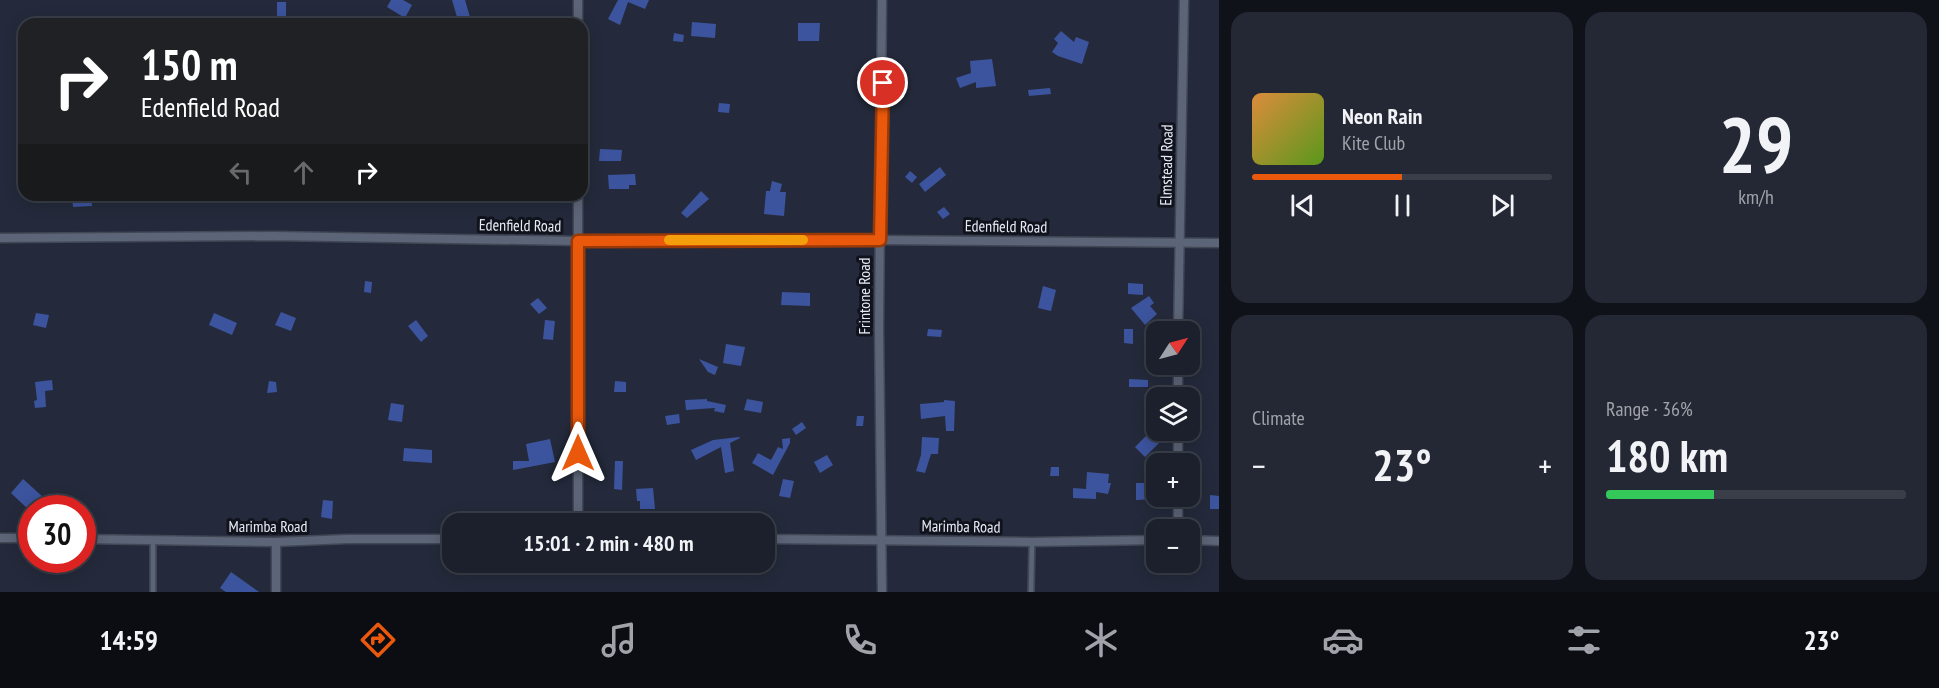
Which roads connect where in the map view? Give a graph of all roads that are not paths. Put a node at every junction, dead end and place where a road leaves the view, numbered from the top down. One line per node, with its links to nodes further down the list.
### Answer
1 (578, 0): 4 (street)
2 (882, 0): 7 (street, Frintone Road)
3 (1184, 0): 9 (street, Elmstead Road)
4 (578, 18)
5 (578, 201): 8 (street)
6 (0, 238): 8 (street, Edenfield Road)
7 (880, 240): 8 (street, Edenfield Road); 9 (street, Edenfield Road); 19 (street, Frintone Road)
8 (578, 241): 12 (street)
9 (1180, 243): 10 (street, Edenfield Road); 11 (street, Elmstead Road)
10 (1219, 243)
11 (1178, 321)
12 (578, 513)
13 (0, 538): 14 (street)
14 (18, 538)
15 (96, 539): 16 (street, Marimba Road)
16 (153, 539): 23 (street, Marimba Road); 25 (lane)
17 (442, 539): 23 (street, Marimba Road)
18 (775, 539): 19 (street, Marimba Road)
19 (881, 540): 24 (street, Marimba Road); 27 (street, Frintone Road)
20 (1146, 540): 24 (street, Marimba Road)
21 (1200, 540): 22 (street)
22 (1219, 541)
23 (276, 542): 26 (street)
24 (1032, 542): 28 (lane)
25 (153, 592)
26 (276, 592)
27 (882, 592)
28 (1031, 592)

